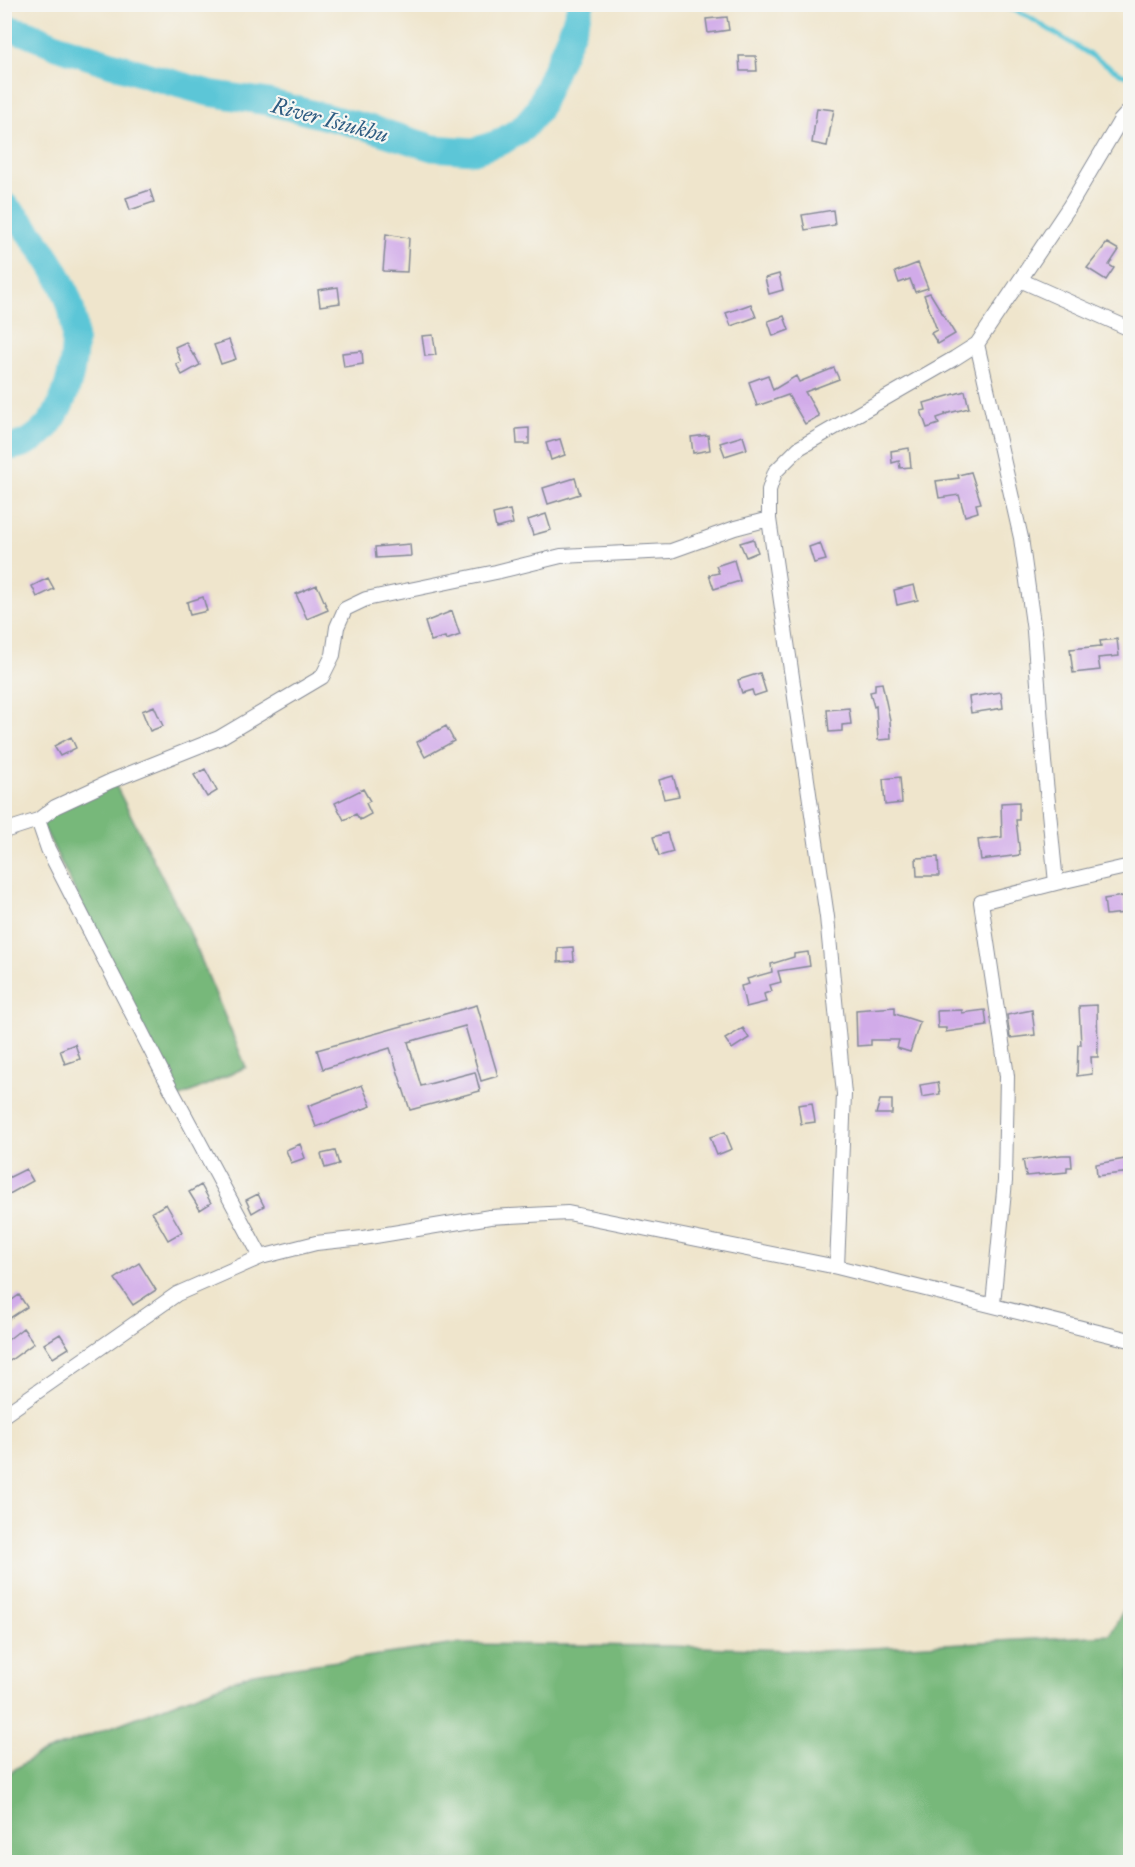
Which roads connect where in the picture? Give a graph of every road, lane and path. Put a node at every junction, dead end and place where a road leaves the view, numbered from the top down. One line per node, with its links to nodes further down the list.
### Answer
1 (1131, 110): 2 (street)
2 (1020, 280): 3 (street); 4 (street)
3 (1131, 329)
4 (977, 344): 5 (street); 9 (street)
5 (769, 519): 6 (street); 11 (street)
6 (38, 820): 7 (street); 10 (street)
7 (4, 831)
8 (1131, 866): 9 (street)
9 (1056, 883): 12 (street)
10 (261, 1257): 11 (street); 14 (street)
11 (837, 1267): 12 (street)
12 (993, 1305): 13 (street)
13 (1131, 1340)
14 (4, 1415)

